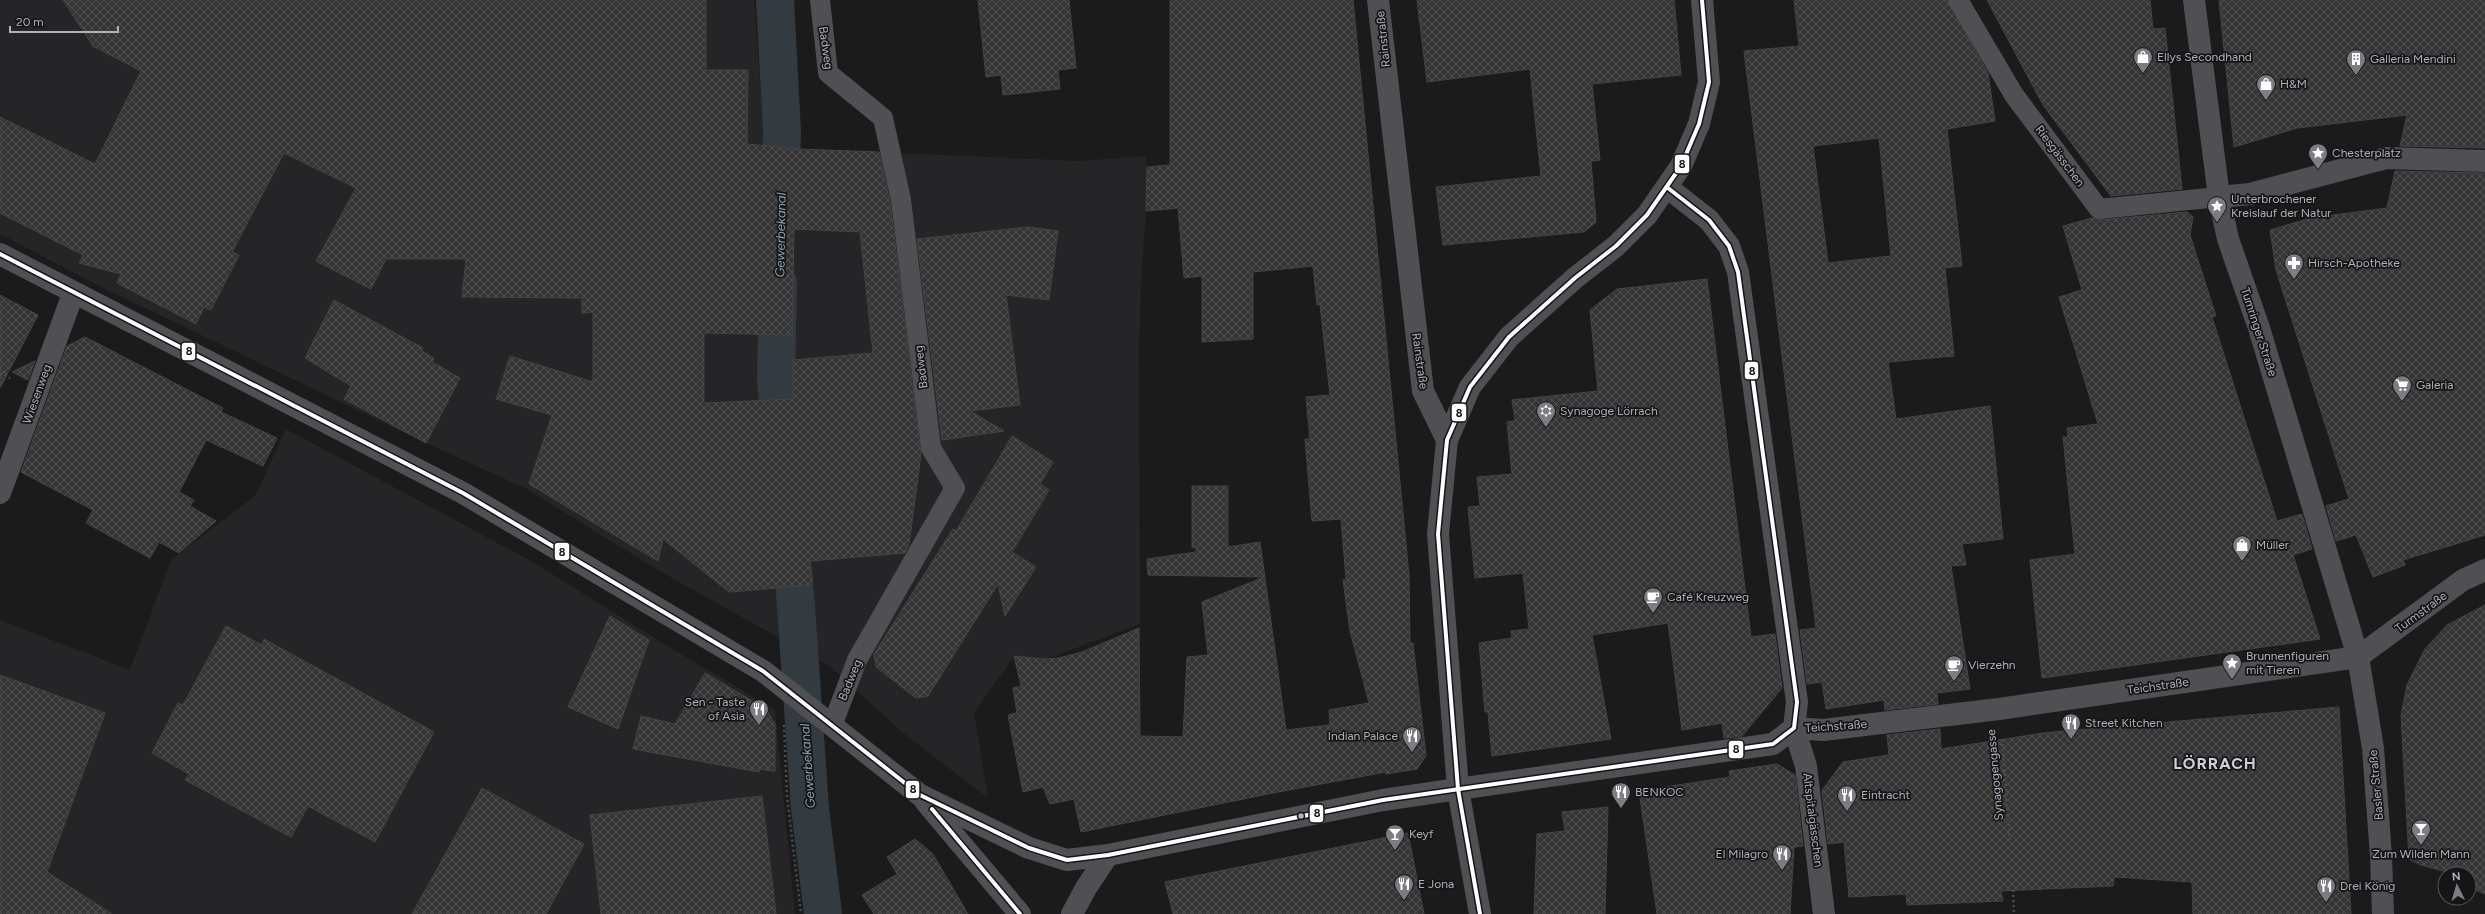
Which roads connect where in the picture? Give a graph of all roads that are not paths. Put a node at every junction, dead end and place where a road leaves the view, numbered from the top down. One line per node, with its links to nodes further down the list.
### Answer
1 (820, 0): 15 (lane, Badweg)
2 (1378, 0): 11 (street, Rainstraße)
3 (1702, 0): 7 (street)
4 (1958, 0): 8 (lane, Riesgässchen)
5 (2194, 0): 8 (street, Tumringer Straße)
6 (2485, 161): 8 (street)
7 (1668, 188): 11 (street); 16 (street)
8 (2219, 197): 14 (street, Tumringer Straße)
9 (0, 254): 10 (street, Teichstraße)
10 (73, 294): 12 (street, Wiesenweg); 15 (street, Teichstraße)
11 (1447, 440): 17 (street)
12 (0, 493)
13 (2485, 570): 14 (street, Turmstraße)
14 (2358, 657): 16 (street, Teichstraße); 20 (street, Basler Straße)
15 (829, 723): 18 (street, Teichstraße)
16 (1794, 728): 17 (street, Teichstraße); 24 (street, Altspitalgässchen)
17 (1458, 789): 19 (street, Teichstraße); 23 (street)
18 (920, 795): 19 (street, Teichstraße); 21 (street)
19 (1108, 855): 22 (street)
20 (2388, 912)
21 (1020, 914)
22 (1072, 914)
23 (1480, 914)
24 (1824, 914)

